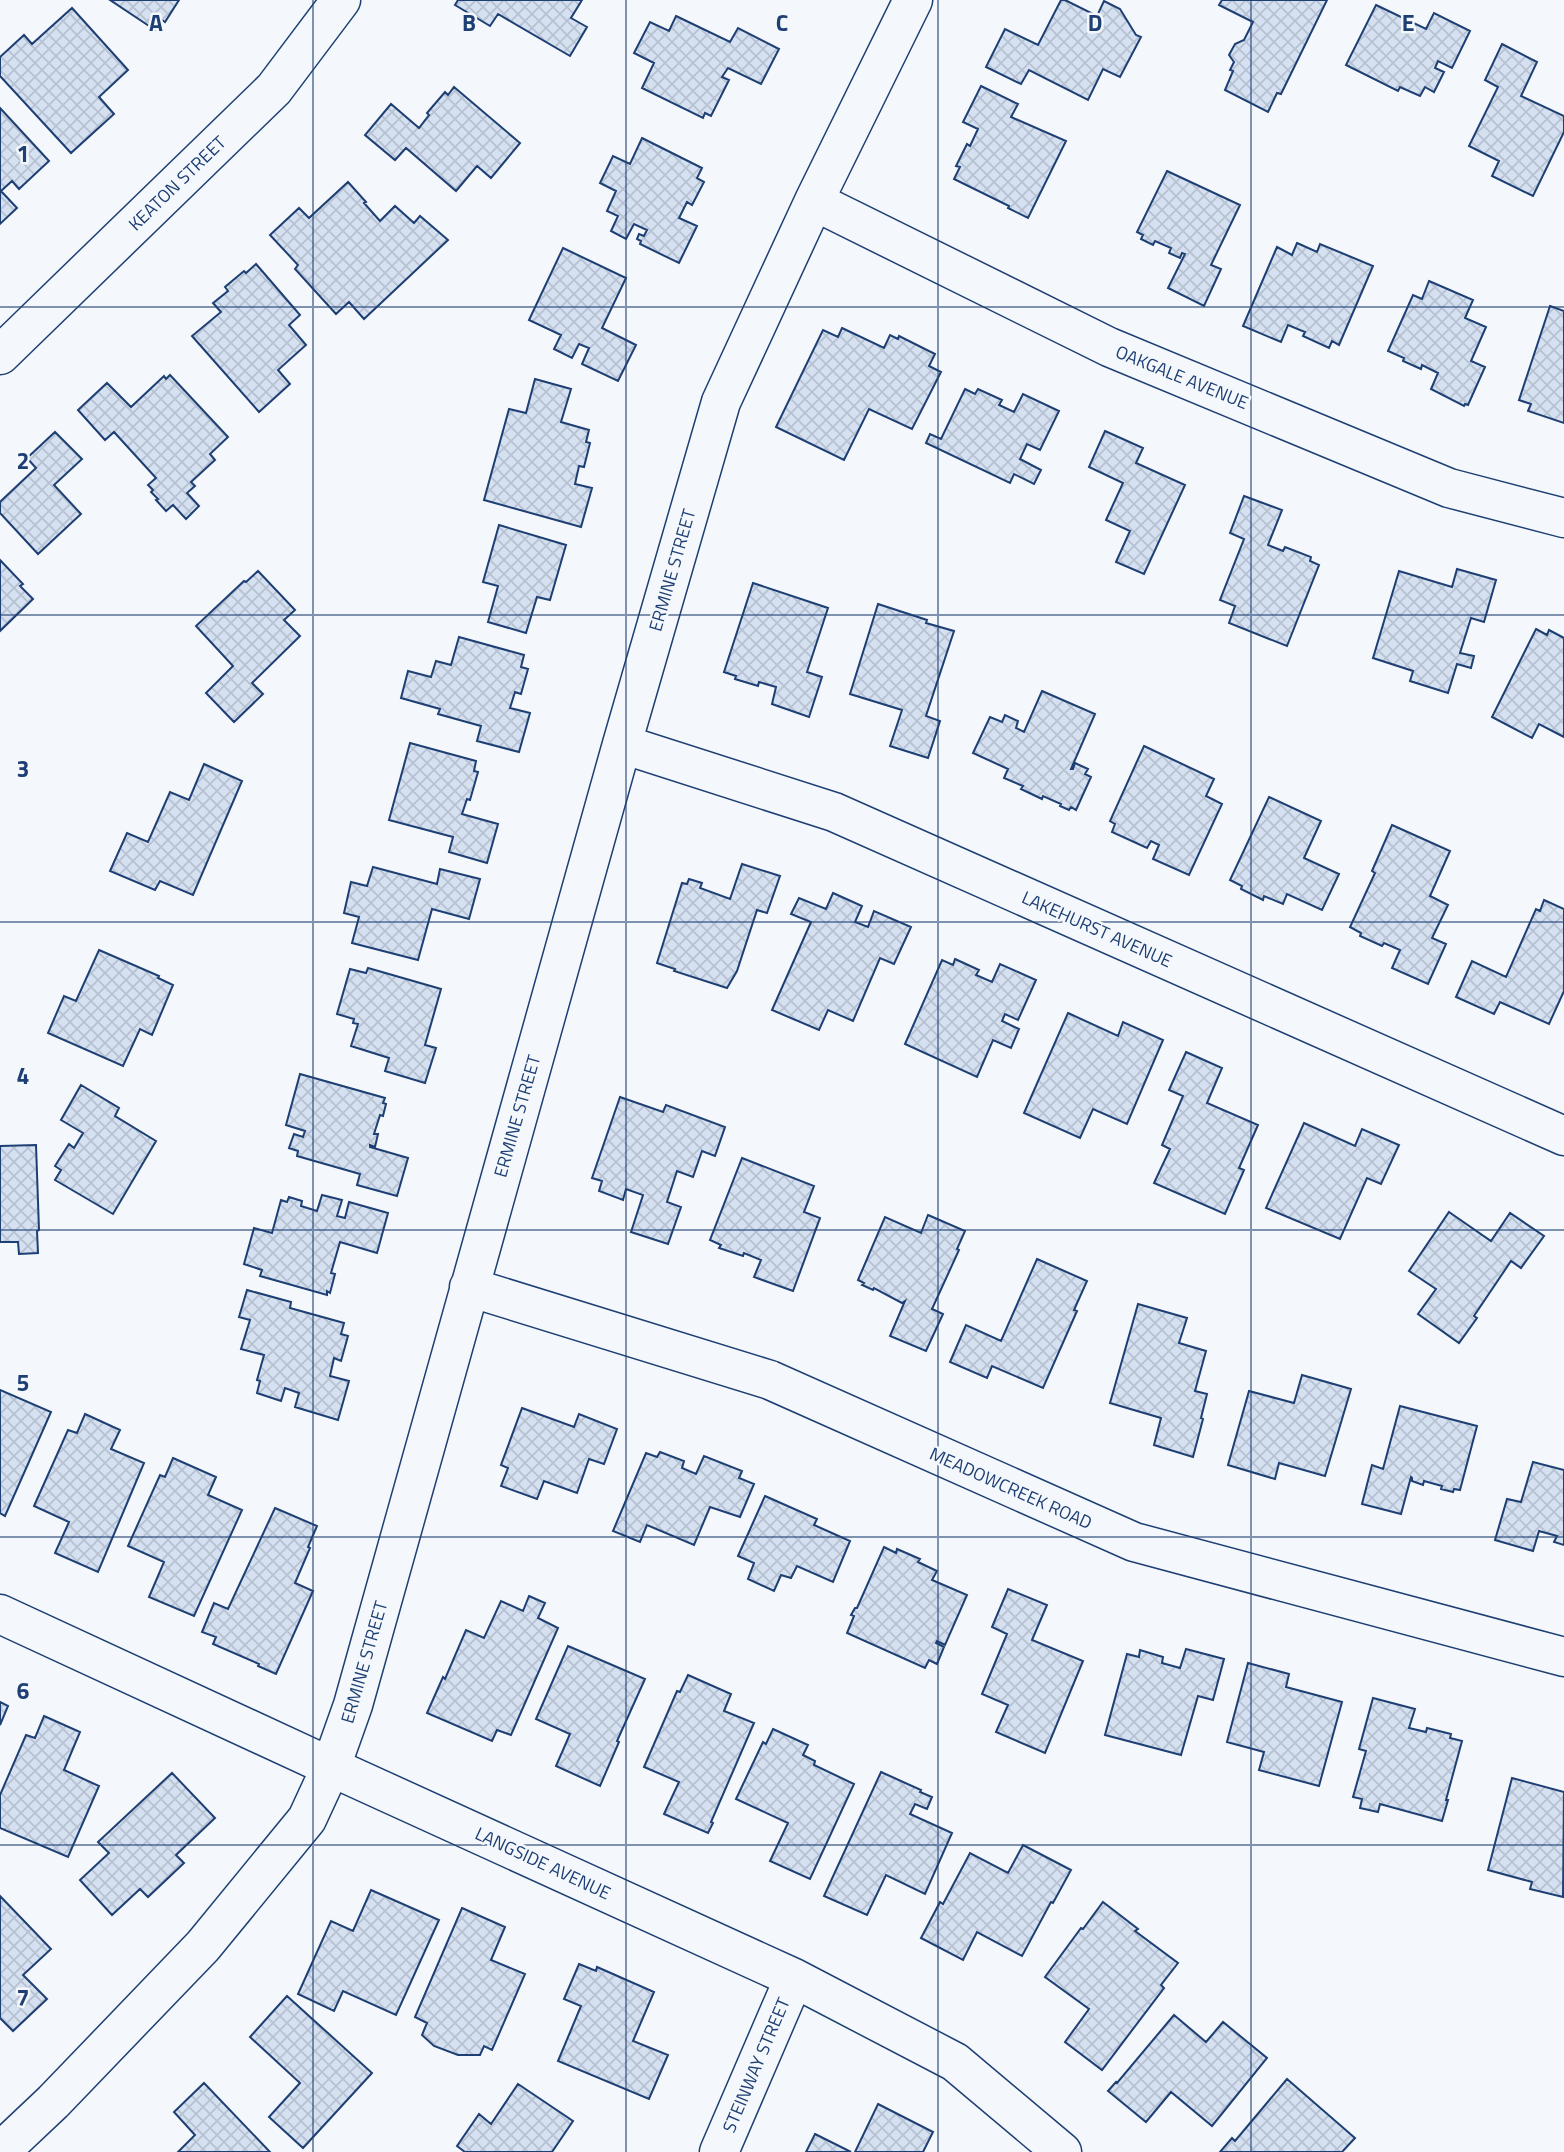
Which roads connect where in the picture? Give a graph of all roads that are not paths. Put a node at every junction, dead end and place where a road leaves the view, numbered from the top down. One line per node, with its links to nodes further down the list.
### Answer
1 (341, 0): 4 (street, KEATON STREET)
2 (913, 0): 3 (street, ERMINE STREET)
3 (814, 201): 5 (street, OAKGALE AVENUE); 6 (street, ERMINE STREET)
4 (0, 355)
5 (1564, 518)
6 (622, 744): 7 (street, LAKEHURST AVENUE); 8 (street, ERMINE STREET)
7 (1564, 1136)
8 (469, 1287): 10 (street, MEADOWCREEK ROAD); 11 (street, ERMINE STREET)
9 (0, 1614): 11 (street, LANGSIDE AVENUE)
10 (1564, 1657)
11 (331, 1768): 12 (street, LANGSIDE AVENUE); 13 (street, ERMINE STREET)
12 (794, 1978): 14 (street, STEINWAY STREET); 15 (street, LANGSIDE AVENUE)
13 (0, 2152)
14 (719, 2152)
15 (1062, 2152)

